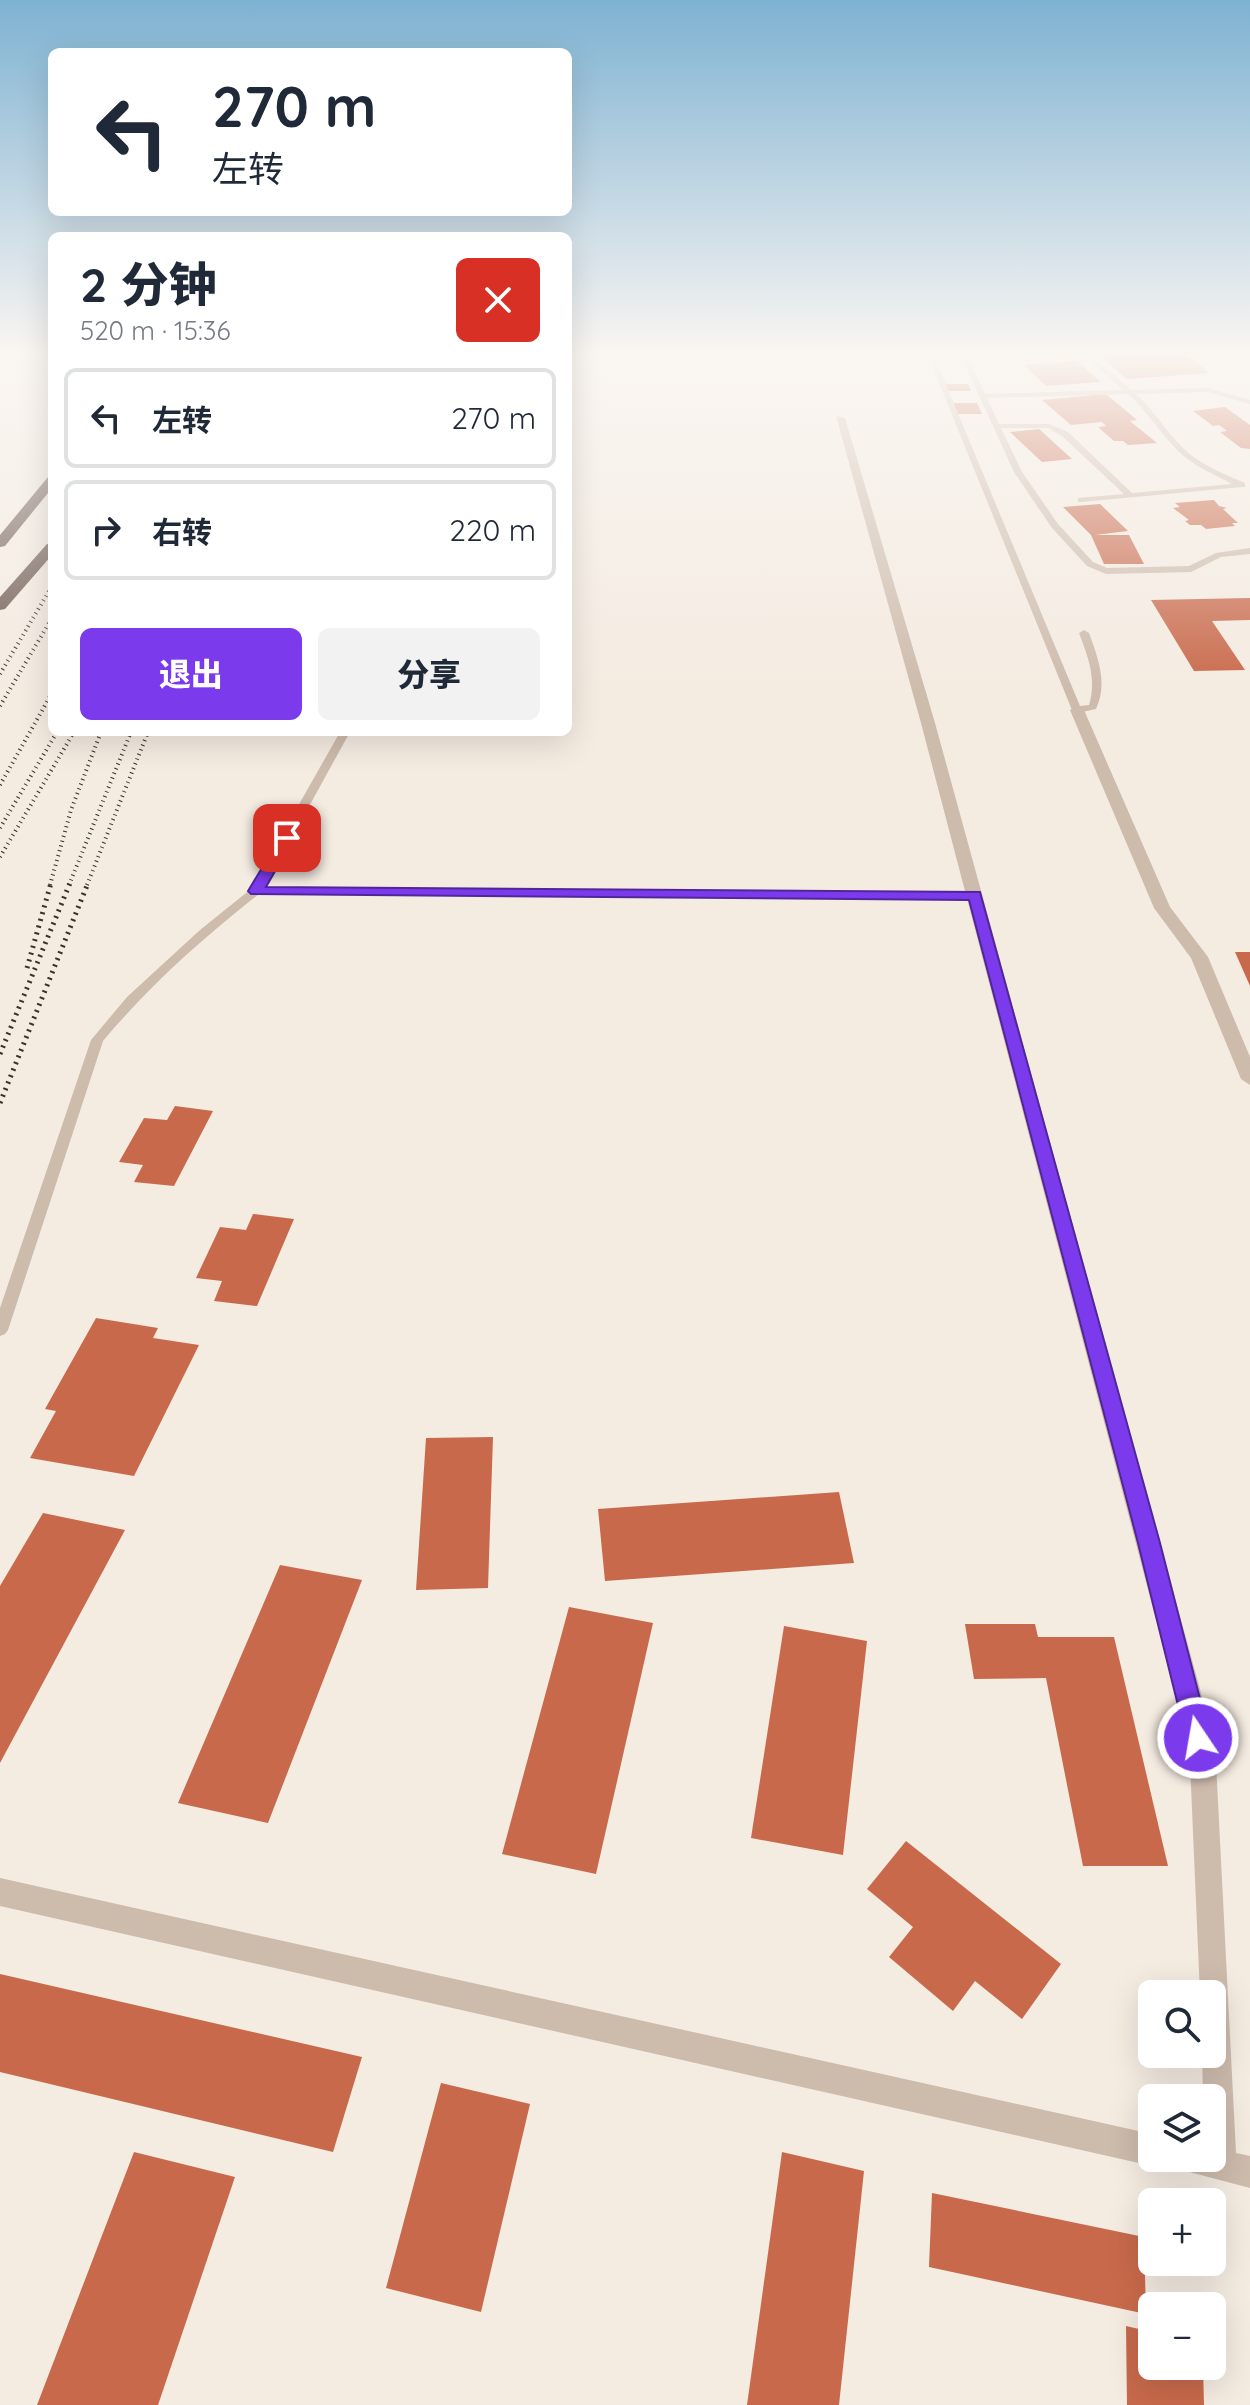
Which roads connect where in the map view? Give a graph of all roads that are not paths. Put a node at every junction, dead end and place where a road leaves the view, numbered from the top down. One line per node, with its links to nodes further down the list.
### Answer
1 (854, 468): 18 (street)
2 (977, 468): 15 (lane)
3 (1016, 468): 11 (lane)
4 (1101, 468): 8 (lane)
5 (1213, 468): 7 (lane)
6 (48, 485): 10 (highway)
7 (1246, 485): 8 (lane)
8 (1130, 495): 9 (lane)
9 (1081, 500)
10 (0, 543)
11 (1250, 551)
12 (48, 552): 13 (highway)
13 (0, 606)
14 (1084, 633): 15 (lane)
15 (1077, 710): 19 (street)
16 (343, 736): 17 (lane)
17 (256, 891): 18 (lane); 20 (lane)
18 (975, 895): 23 (street)
19 (1250, 1079)
20 (0, 1330)
21 (0, 1892): 22 (street)
22 (1138, 2147)
23 (1236, 2168)

